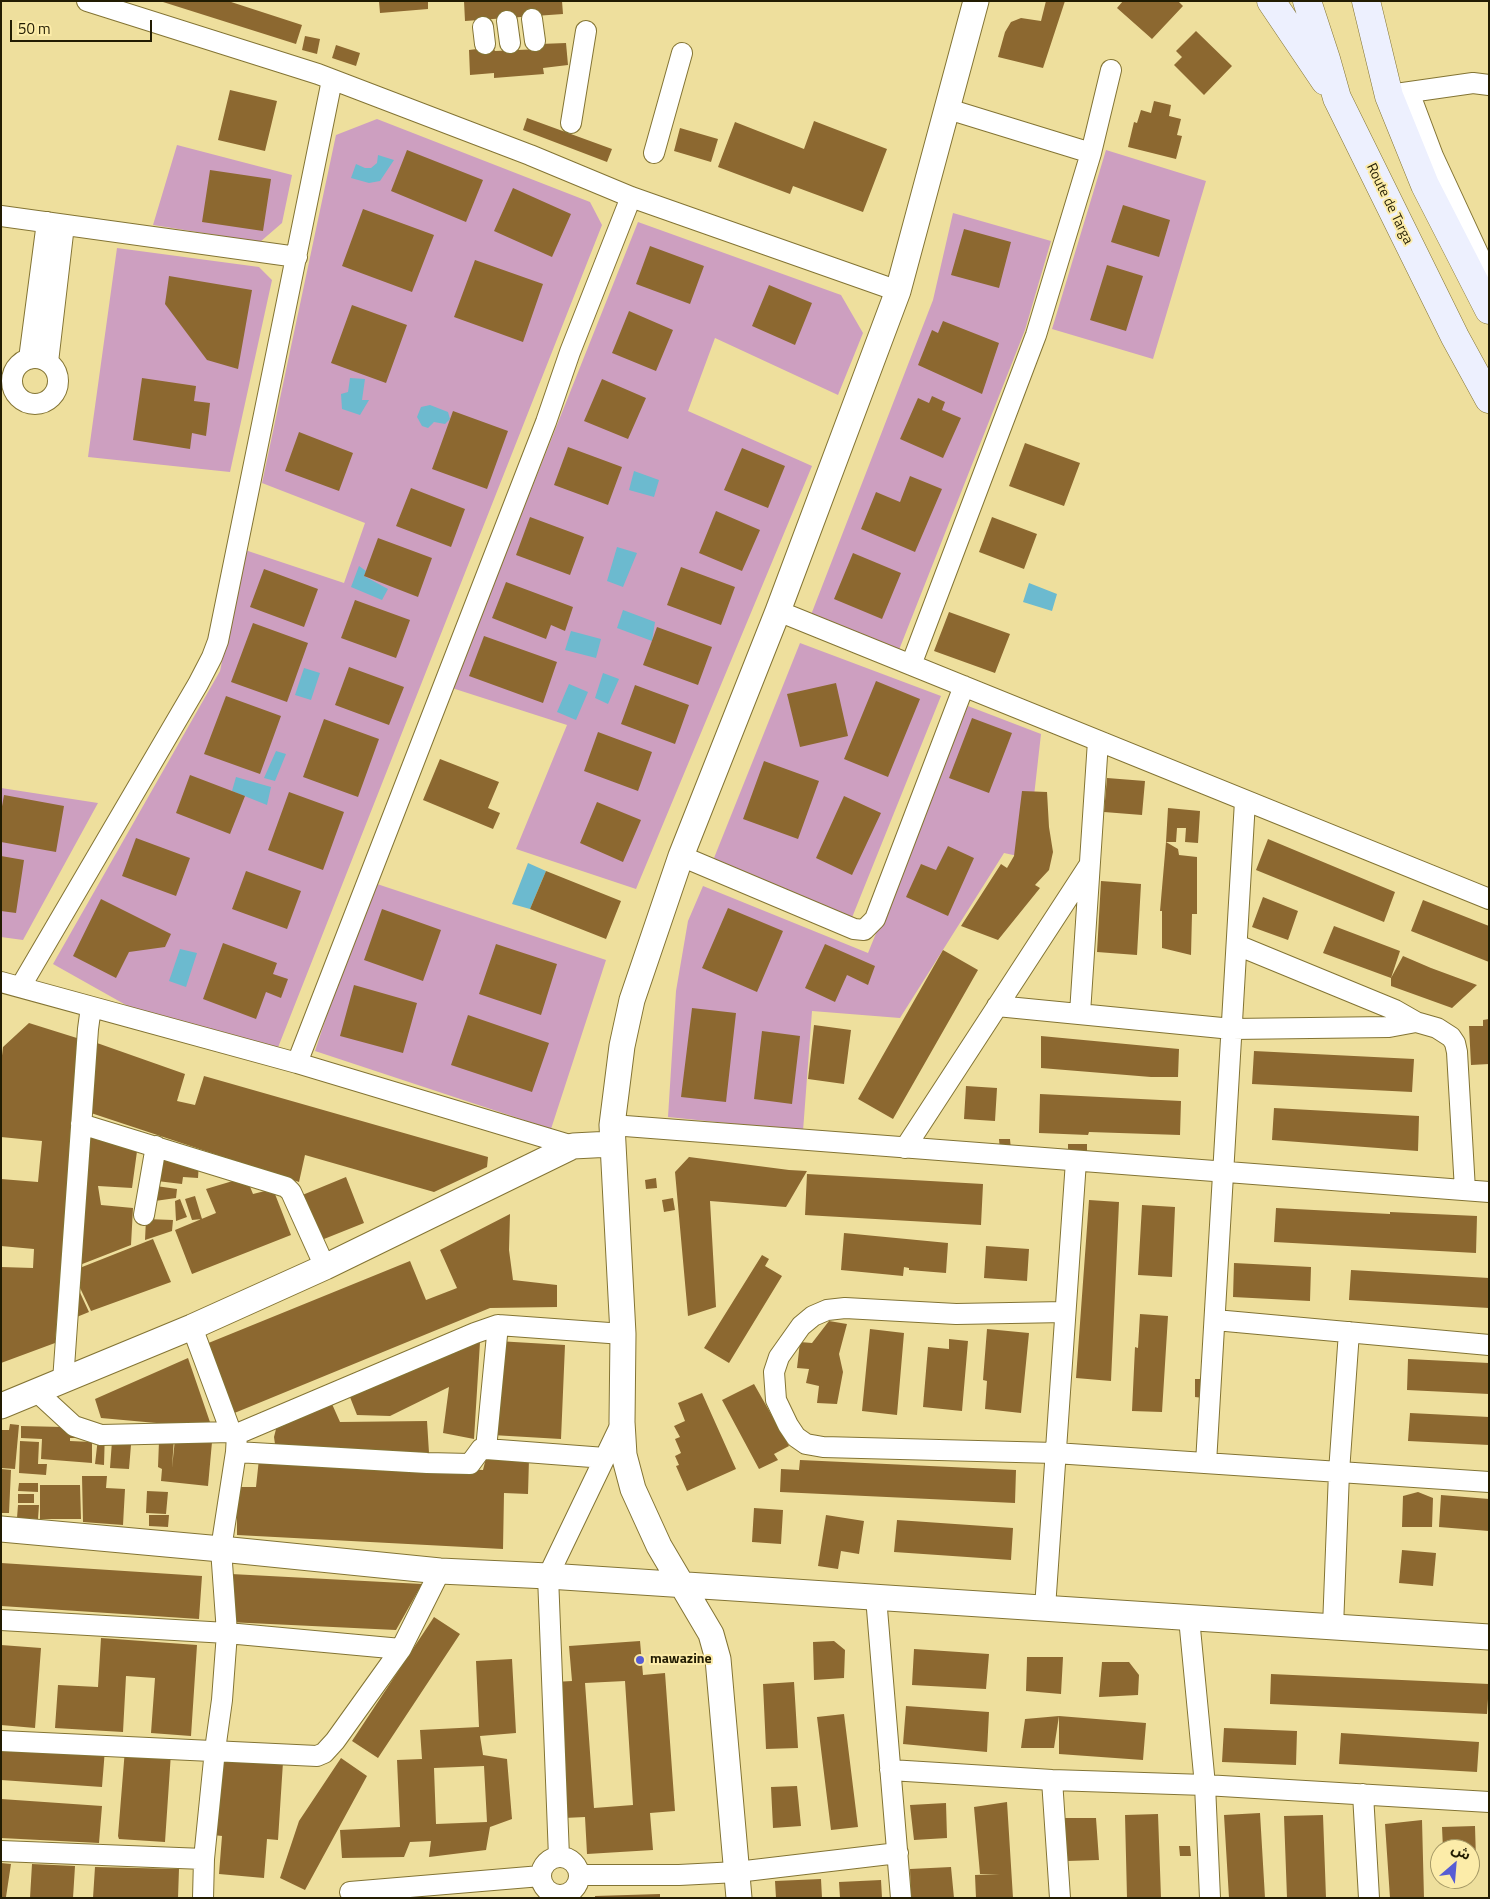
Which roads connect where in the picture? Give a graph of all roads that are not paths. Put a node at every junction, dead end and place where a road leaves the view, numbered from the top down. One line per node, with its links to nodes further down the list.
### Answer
1 (87, 1): 13 (street)
2 (976, 1): 17 (street)
3 (1271, 1): 16 (main road)
4 (1307, 1): 16 (main road, Route de Targa)
5 (1366, 1): 15 (main road)
6 (532, 19): 9 (street)
7 (507, 21): 10 (street)
8 (586, 30): 18 (street)
9 (535, 41)
10 (510, 43)
11 (682, 52): 19 (street)
12 (1111, 70): 20 (street)
13 (332, 80): 21 (street); 24 (street)
14 (1489, 85): 15 (street)
15 (1399, 94): 25 (street); 27 (main road)
16 (1336, 98): 29 (main road, Route de Targa)
17 (948, 109): 20 (street); 26 (street)
18 (571, 123)
19 (654, 152)
20 (1091, 153): 31 (street)
21 (631, 197): 26 (street); 46 (street)
22 (1, 216): 23 (street)
23 (55, 223): 24 (street); 28 (street)
24 (297, 257): 40 (street)
25 (1489, 277)
26 (898, 291): 30 (street)
27 (1489, 310)
28 (38, 360)
29 (1489, 399)
30 (778, 611): 31 (street); 35 (street)
31 (911, 665): 32 (street)
32 (964, 686): 33 (street); 35 (street)
33 (1098, 740): 34 (street); 36 (street)
34 (1246, 801): 37 (street); 38 (street)
35 (681, 856): 48 (street)
36 (1088, 867): 41 (street); 43 (street)
37 (1489, 899)
38 (1237, 945): 44 (street); 45 (street)
39 (1, 982): 40 (street)
40 (22, 986): 42 (street)
41 (997, 1006): 43 (street); 51 (street)
42 (91, 1007): 46 (street); 47 (street)
43 (1080, 1013): 45 (street)
44 (1416, 1022): 45 (street); 54 (street)
45 (1232, 1029): 53 (street)
46 (297, 1063): 50 (street)
47 (81, 1124): 49 (street); 65 (street)
48 (612, 1135): 50 (street); 51 (street); 63 (street)
49 (156, 1146): 56 (street); 57 (street)
50 (573, 1146): 57 (street)
51 (904, 1148): 52 (street)
52 (1076, 1161): 53 (street); 58 (street)
53 (1224, 1172): 54 (street); 59 (street)
54 (1465, 1190): 55 (street)
55 (1489, 1192)
56 (144, 1215)
57 (325, 1268): 61 (street)
58 (1065, 1312): 71 (street); 71 (street)
59 (1215, 1320): 62 (street); 73 (street)
60 (498, 1325): 63 (street); 69 (street); 70 (street)
61 (192, 1327): 65 (street); 69 (street)
62 (1349, 1332): 64 (street); 74 (street)
63 (623, 1334): 68 (street)
64 (1489, 1345)
65 (63, 1381): 66 (street)
66 (37, 1392): 67 (street); 69 (street)
67 (1, 1406)
68 (622, 1422): 72 (street); 80 (street)
69 (234, 1439): 70 (street); 77 (street)
70 (486, 1449): 72 (street)
71 (1056, 1453): 73 (street); 82 (street)
72 (605, 1458): 79 (street)
73 (1206, 1463): 74 (street)
74 (1339, 1472): 75 (street); 85 (street)
75 (1489, 1482)
76 (1, 1529): 77 (street)
77 (221, 1549): 78 (street); 86 (street)
78 (440, 1571): 79 (street); 88 (street)
79 (548, 1576): 80 (street); 98 (street)
80 (682, 1585): 81 (street); 100 (street)
81 (876, 1597): 82 (street); 91 (street)
82 (1045, 1608): 83 (street)
83 (1189, 1618): 85 (street); 93 (street)
84 (1, 1620): 86 (street)
85 (1333, 1627): 87 (street)
86 (227, 1632): 88 (street); 90 (street)
87 (1489, 1637)
88 (400, 1648): 90 (street)
89 (1, 1741): 90 (street)
90 (215, 1750): 99 (street)
91 (890, 1770): 92 (street); 97 (street)
92 (1052, 1780): 93 (street); 108 (street)
93 (1205, 1785): 94 (street); 109 (street)
94 (1363, 1794): 95 (street); 110 (street)
95 (1489, 1802)
96 (1, 1852): 99 (street)
97 (898, 1853): 100 (street); 107 (street)
98 (559, 1857): 101 (street); 102 (street)
99 (204, 1859): 105 (street)
100 (737, 1872): 101 (street); 106 (street)
101 (579, 1875): 104 (street)
102 (540, 1876): 103 (street); 104 (street)
103 (350, 1892)
104 (560, 1896)
105 (203, 1898)
106 (739, 1898)
107 (901, 1898)
108 (1060, 1898)
109 (1210, 1898)
110 (1370, 1898)

